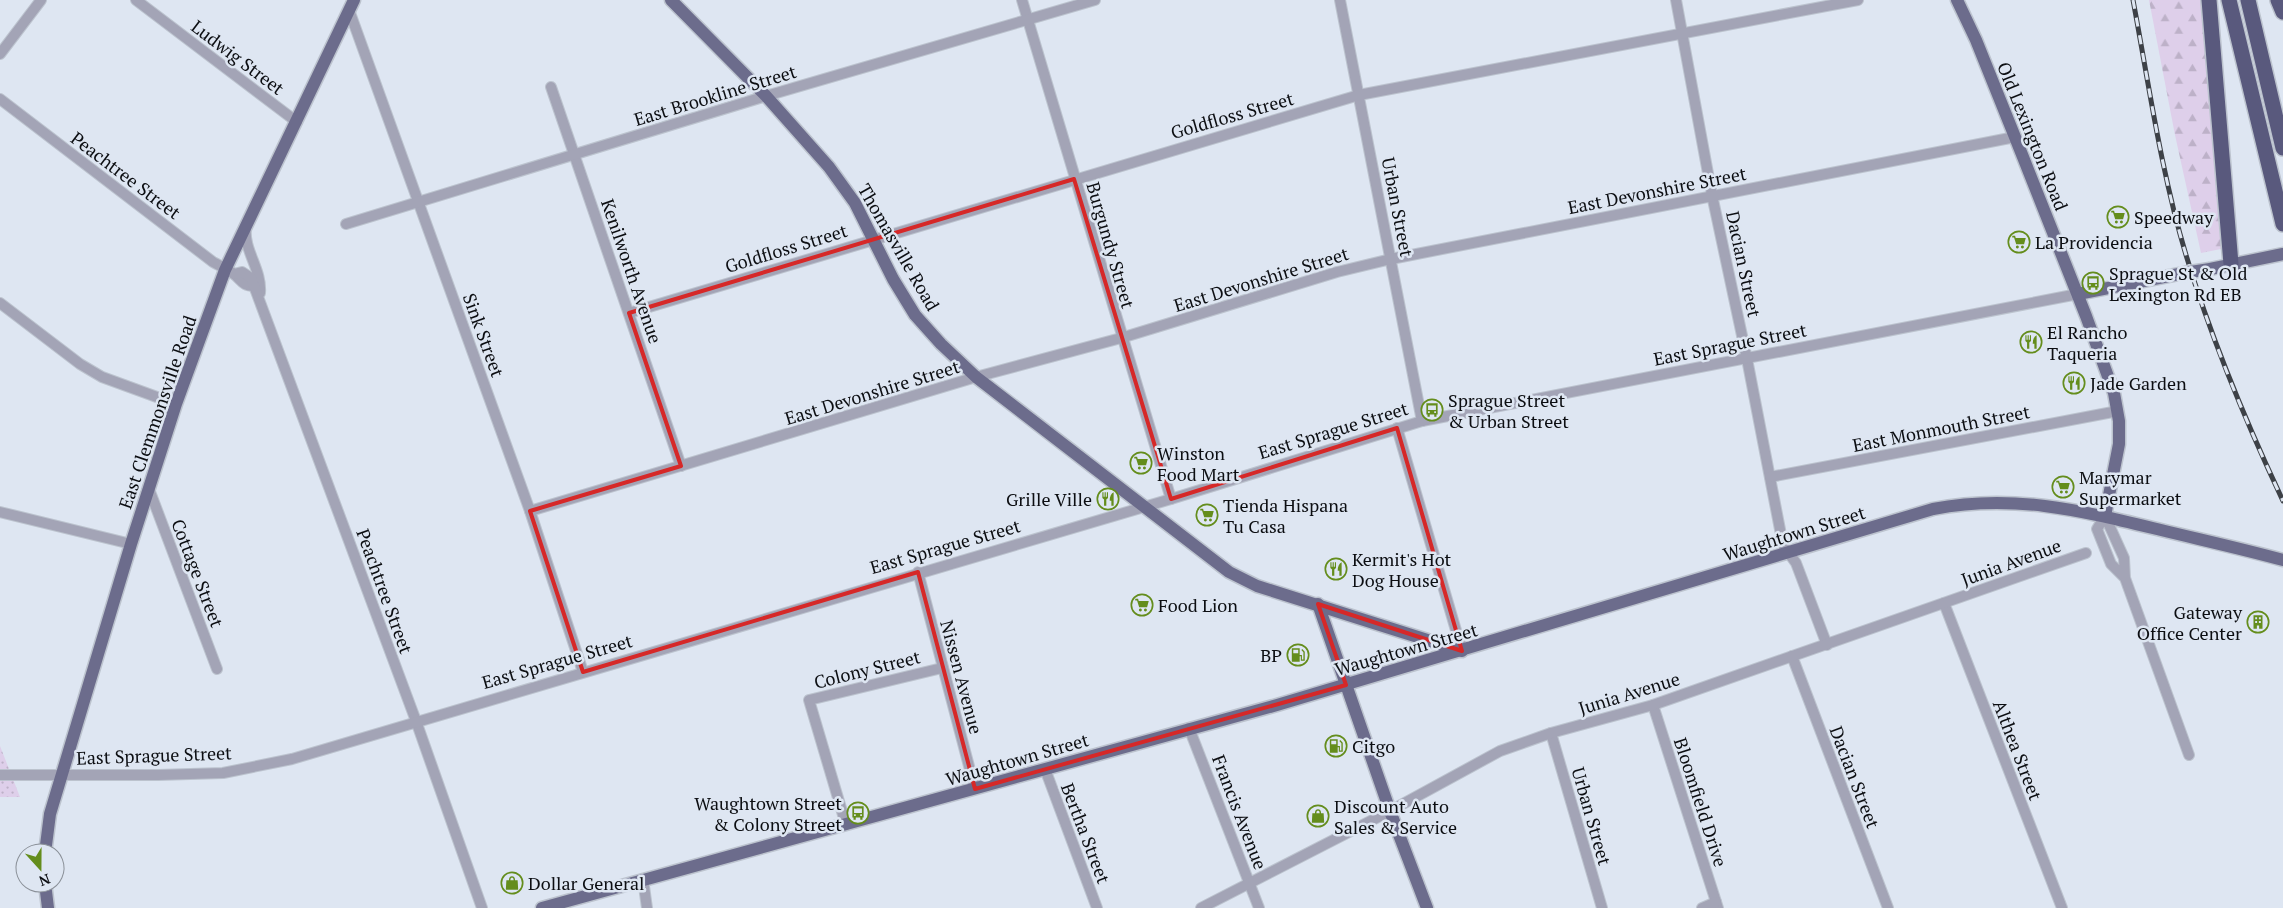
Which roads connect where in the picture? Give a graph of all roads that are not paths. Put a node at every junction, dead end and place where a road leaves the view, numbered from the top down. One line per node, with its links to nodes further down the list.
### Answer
1 (41, 0): 18 (street)
2 (136, 0): 23 (street, Ludwig Street)
3 (671, 0): 21 (main road, Thomasville Road)
4 (1022, 0): 16 (street, Burgundy Street)
5 (1095, 0): 16 (street, East Brookline Street)
6 (1340, 0): 20 (street, Urban Street)
7 (1676, 0): 17 (street, Dacian Street)
8 (1858, 0): 17 (street, Goldfloss Street)
9 (1957, 0): 24 (main road, Old Lexington Road)
10 (2209, 0): 36 (highway)
11 (2229, 0): 31 (highway)
12 (2248, 0): 25 (highway)
13 (2278, 0): 15 (highway)
14 (352, 5): 23 (main road, East Clemmonsville Road); 29 (street, Sink Street)
15 (2283, 12)
16 (1027, 19): 21 (street, East Brookline Street); 27 (street, Burgundy Street)
17 (1682, 34): 20 (street, Goldfloss Street); 28 (street, Dacian Street)
18 (0, 54)
19 (551, 87): 26 (street, Kenilworth Avenue)
20 (1359, 95): 27 (street, Goldfloss Street); 35 (street, Urban Street)
21 (766, 96): 26 (street, East Brookline Street); 33 (main road, Thomasville Road)
22 (0, 99): 37 (street, Peachtree Street)
23 (297, 122): 32 (main road, East Clemmonsville Road)
24 (2015, 137): 28 (street, East Devonshire Street); 38 (main road, Old Lexington Road)
25 (2283, 148)
26 (574, 156): 29 (street, East Brookline Street); 41 (street, Kenilworth Avenue)
27 (1074, 179): 33 (street, Goldfloss Street); 42 (street, Burgundy Street)
28 (1712, 195): 35 (street, East Devonshire Street); 43 (street, Dacian Street)
29 (419, 202): 30 (street, East Brookline Street); 54 (street, Sink Street)
30 (346, 224)
31 (2283, 224)
32 (246, 227): 37 (main road, East Clemmonsville Road); 39 (street)
33 (873, 238): 41 (street, Goldfloss Street); 44 (main road, Thomasville Road)
34 (2283, 254): 36 (main road, East Sprague Street)
35 (1391, 259): 42 (street, East Devonshire Street); 47 (street, Urban Street)
36 (2231, 264): 38 (main road, East Sprague Street, bridge)
37 (230, 272): 39 (street, Peachtree Street); 45 (main road, East Clemmonsville Road)
38 (2078, 294): 43 (street, East Sprague Street); 46 (main road, Old Lexington Road)
39 (259, 298): 73 (street, Peachtree Street)
40 (0, 303): 45 (street)
41 (628, 313): 49 (street, Kenilworth Avenue)
42 (1121, 338): 44 (street, East Devonshire Street); 52 (street, Burgundy Street)
43 (1747, 359): 47 (street, East Sprague Street); 50 (street, Dacian Street)
44 (976, 377): 49 (street, East Devonshire Street); 53 (main road, Thomasville Road)
45 (176, 404): 51 (main road, East Clemmonsville Road)
46 (2118, 411): 50 (street, East Monmouth Street); 56 (main road, Old Lexington Road)
47 (1422, 421): 48 (street, East Sprague Street)
48 (1397, 428): 52 (street, East Sprague Street); 66 (street)
49 (681, 466): 54 (street, East Devonshire Street)
50 (1770, 477): 59 (street, Dacian Street)
51 (149, 489): 57 (main road, East Clemmonsville Road); 69 (street, Cottage Street)
52 (1171, 499): 53 (street, East Sprague Street)
53 (1142, 507): 61 (street, East Sprague Street); 64 (main road, Thomasville Road)
54 (530, 510): 70 (street, Sink Street)
55 (0, 512): 57 (street)
56 (2105, 516): 59 (main road, Waughtown Street); 60 (main road, Waughtown Street); 62 (street, Old Lexington Road); 62 (street, Old Lexington Road)
57 (131, 544): 79 (main road, East Clemmonsville Road)
58 (2086, 552): 63 (street, Junia Avenue)
59 (1789, 553): 65 (street, Dacian Street); 66 (main road, Waughtown Street)
60 (2283, 560)
61 (918, 572): 68 (street, Nissen Avenue); 70 (street, East Sprague Street)
62 (2125, 578): 76 (street, Old Lexington Road)
63 (1944, 603): 65 (street, Junia Avenue); 99 (street, Althea Street)
64 (1318, 604): 66 (main road, Thomasville Road); 71 (main road)
65 (1827, 645): 67 (street, Junia Avenue)
66 (1462, 651): 71 (main road, Waughtown Street)
67 (1792, 656): 72 (street, Junia Avenue); 98 (street, Dacian Street)
68 (942, 668): 80 (street, Nissen Avenue); 82 (street, Colony Street)
69 (217, 669)
70 (583, 672): 73 (street, East Sprague Street)
71 (1346, 685): 74 (main road, Waughtown Street); 81 (main road)
72 (1654, 705): 75 (street, Junia Avenue); 87 (street, Bloomfield Drive)
73 (416, 721): 79 (street, East Sprague Street); 89 (street, Peachtree Street)
74 (1189, 728): 77 (main road, Waughtown Street); 85 (street, Francis Avenue)
75 (1551, 733): 81 (street, Junia Avenue); 96 (street, Urban Street)
76 (2188, 755)
77 (1046, 769): 80 (main road, Waughtown Street); 92 (street, Bertha Street)
78 (0, 775): 79 (street, East Sprague Street)
79 (64, 775): 83 (main road, East Clemmonsville Road)
80 (975, 789): 82 (main road, Waughtown Street)
81 (1390, 810): 85 (street, Junia Avenue); 95 (main road)
82 (846, 825): 84 (main road, Waughtown Street)
83 (46, 843)
84 (642, 880): 90 (main road, Waughtown Street); 91 (street)
85 (1251, 883): 93 (street, Junia Avenue); 94 (street, Francis Avenue)
86 (46, 893): 88 (main road)
87 (1717, 905): 97 (street)
88 (48, 908)
89 (482, 908)
90 (542, 908)
91 (647, 908)
92 (1097, 908)
93 (1200, 908)
94 (1259, 908)
95 (1427, 908)
96 (1602, 908)
97 (1702, 908)
98 (1888, 908)
99 (2062, 908)

